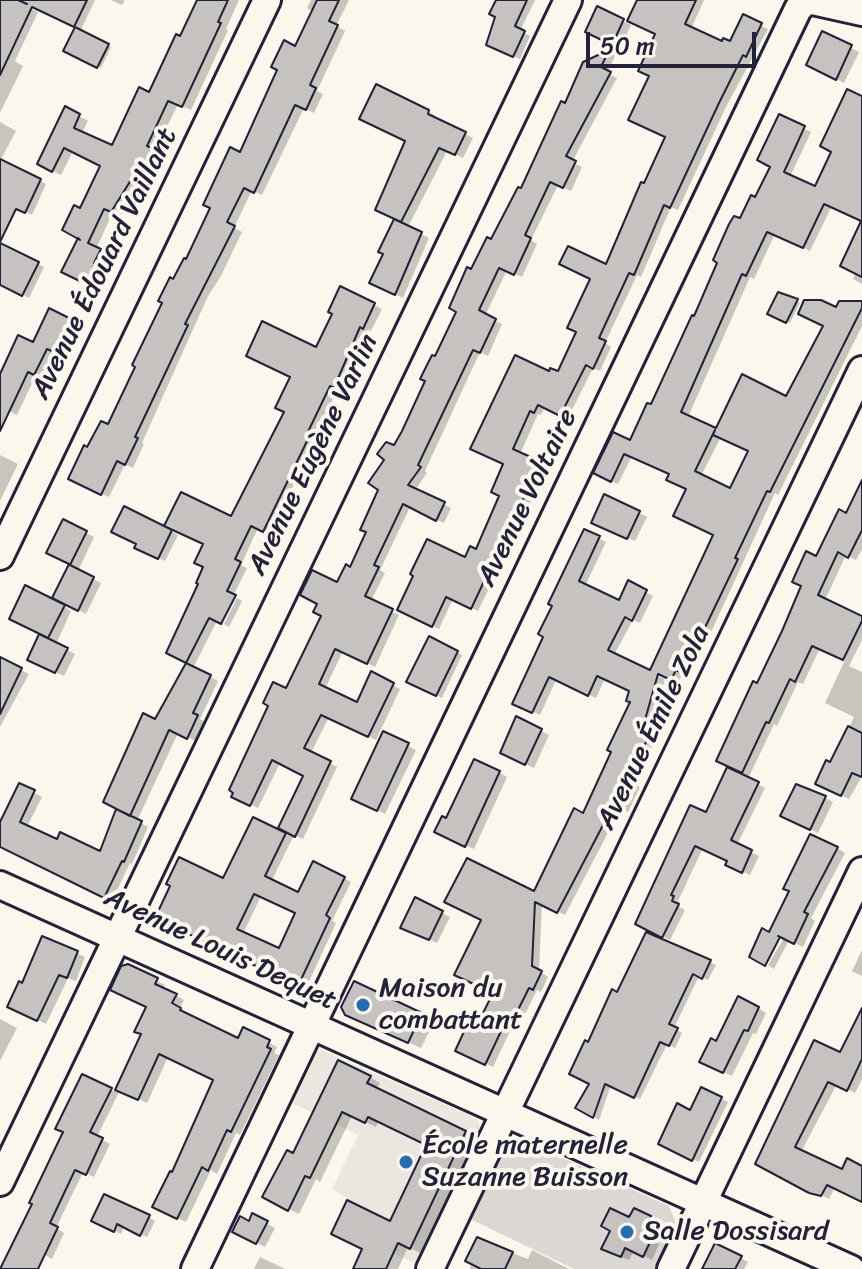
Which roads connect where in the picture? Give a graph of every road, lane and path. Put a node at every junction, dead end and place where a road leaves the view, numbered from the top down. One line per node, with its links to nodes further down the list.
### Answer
1 (267, 0): 6 (street, Avenue Édouard Vaillant)
2 (568, 0): 9 (street, Avenue Eugène Varlin)
3 (807, 0): 4 (street); 10 (street, Avenue Voltaire)
4 (862, 12)
5 (862, 370): 11 (street, Avenue Émile Zola)
6 (0, 556)
7 (862, 871): 13 (street)
8 (0, 885): 9 (street, Avenue Louis Dequet)
9 (118, 938): 10 (street, Avenue Louis Dequet); 12 (street, Avenue Eugène Varlin)
10 (311, 1027): 11 (street, Avenue Louis Dequet); 14 (street, Avenue Voltaire)
11 (504, 1113): 13 (street, Avenue Louis Dequet); 15 (street, Avenue Émile Zola)
12 (0, 1182)
13 (703, 1203): 16 (street); 17 (street, Avenue Louis Dequet)
14 (195, 1269)
15 (430, 1269)
16 (671, 1269)
17 (851, 1269)

